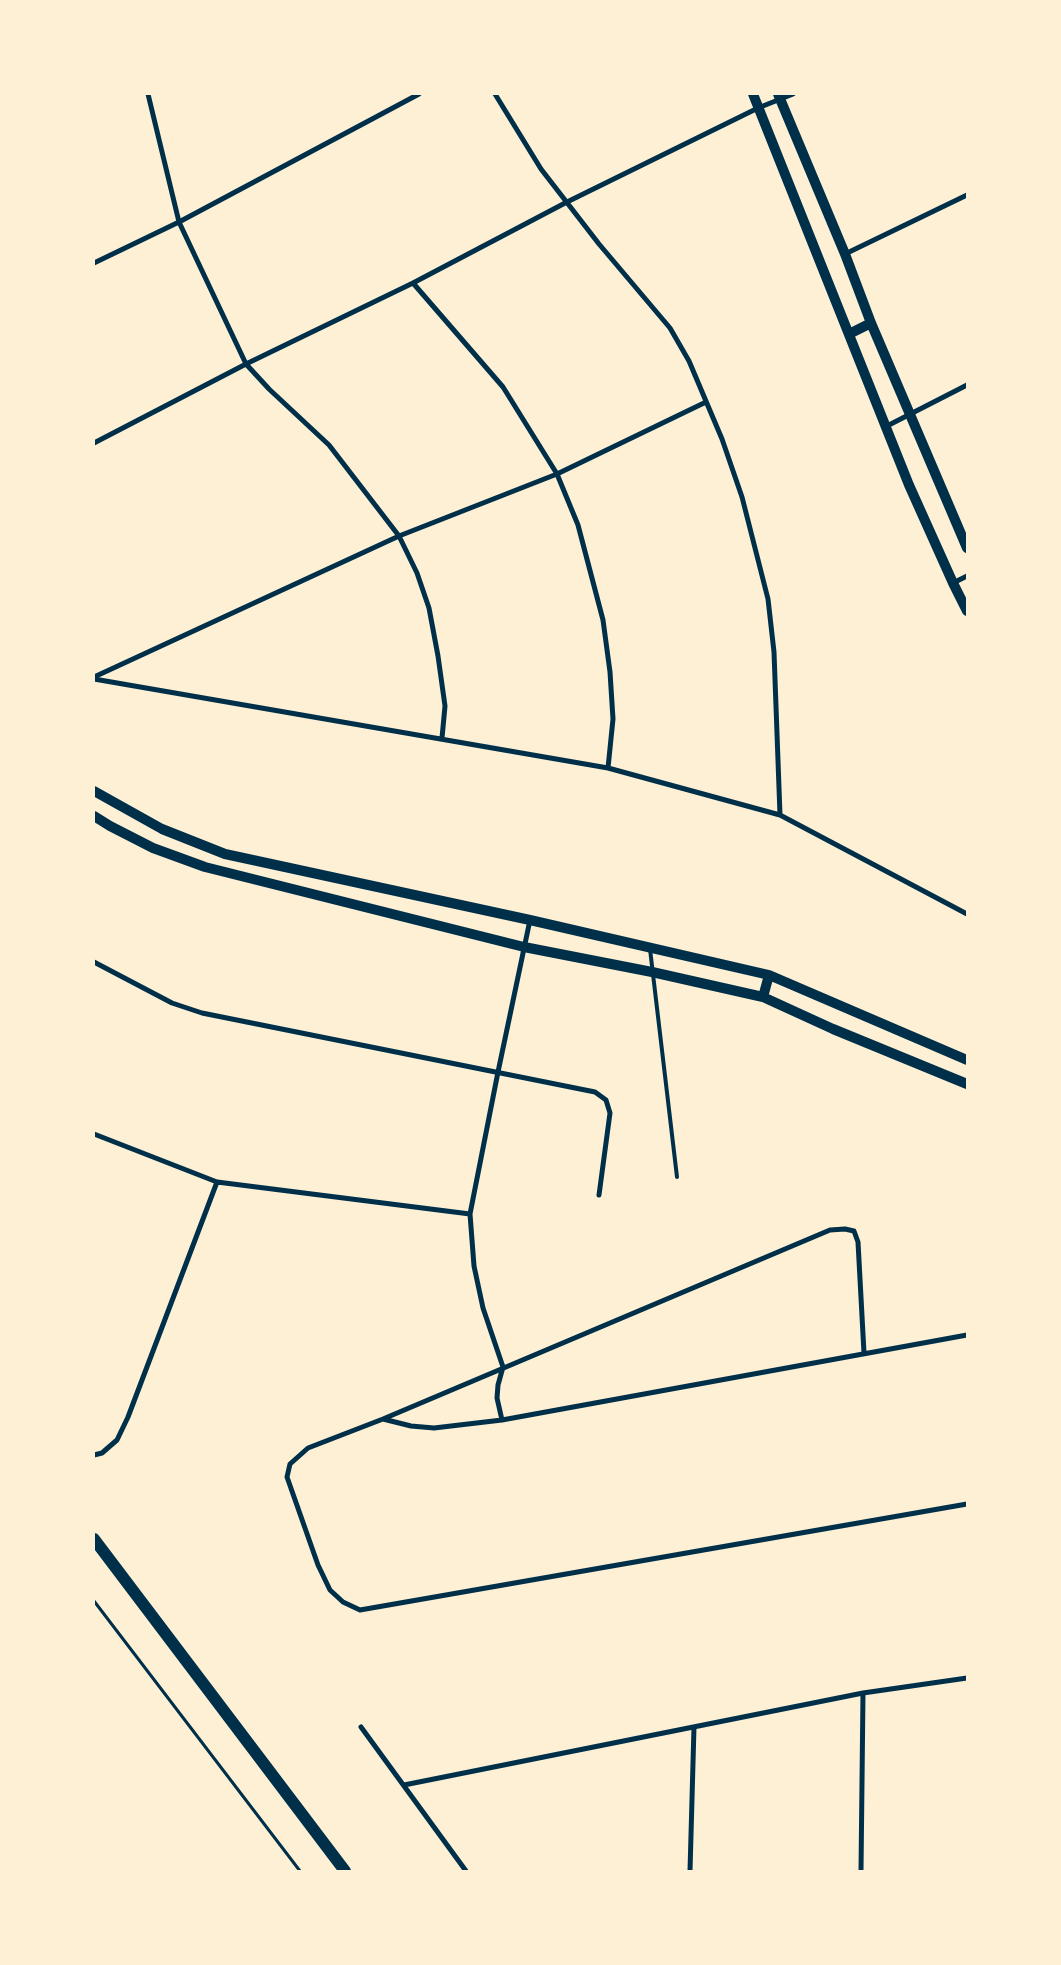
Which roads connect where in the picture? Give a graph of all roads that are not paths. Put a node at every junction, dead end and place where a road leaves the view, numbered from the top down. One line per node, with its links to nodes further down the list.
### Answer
1 (148, 94): 10 (street)
2 (420, 94): 10 (street)
3 (495, 94): 9 (street)
4 (753, 94): 7 (main road)
5 (794, 94): 6 (street)
6 (779, 96): 7 (street); 11 (main road)
7 (758, 108): 9 (street); 15 (main road)
8 (967, 195): 11 (street)
9 (567, 202): 13 (street); 18 (street)
10 (179, 222): 12 (street); 16 (street)
11 (845, 254): 14 (main road)
12 (94, 263)
13 (413, 283): 16 (street); 22 (street)
14 (871, 323): 15 (main road); 19 (main road)
15 (849, 334): 20 (main road)
16 (246, 364): 21 (street); 23 (street)
17 (967, 385): 19 (street)
18 (706, 402): 22 (street); 32 (street)
19 (909, 414): 20 (street); 24 (main road)
20 (886, 427): 26 (main road)
21 (94, 443)
22 (558, 474): 23 (street); 30 (street)
23 (399, 536): 28 (street); 29 (street)
24 (967, 548)
25 (967, 576): 26 (street)
26 (953, 584): 27 (main road)
27 (967, 611)
28 (94, 678): 29 (street)
29 (442, 738): 30 (street)
30 (608, 768): 32 (street)
31 (94, 791): 35 (main road)
32 (780, 815): 34 (street)
33 (94, 816): 36 (main road)
34 (967, 914)
35 (530, 920): 36 (street); 37 (main road)
36 (524, 947): 39 (main road); 43 (street)
37 (650, 948): 39 (lane); 40 (main road)
38 (94, 962): 43 (street)
39 (652, 972): 41 (main road); 46 (lane)
40 (769, 975): 41 (main road); 42 (main road)
41 (763, 997): 44 (main road)
42 (967, 1060)
43 (498, 1072): 48 (street); 49 (street)
44 (967, 1084)
45 (94, 1134): 47 (street)
46 (677, 1178)
47 (217, 1182): 49 (street); 55 (street)
48 (598, 1195)
49 (470, 1214): 52 (street)
50 (967, 1335): 51 (street)
51 (864, 1353): 52 (street); 54 (street)
52 (503, 1367): 53 (street); 54 (street)
53 (383, 1419): 54 (street); 56 (street)
54 (502, 1420)
55 (94, 1456)
56 (967, 1504)
57 (94, 1539): 63 (main road)
58 (967, 1678): 59 (street)
59 (863, 1693): 61 (street); 66 (street)
60 (361, 1727): 62 (street)
61 (694, 1727): 62 (street); 65 (street)
62 (404, 1785): 64 (street)
63 (345, 1871)
64 (466, 1871)
65 (690, 1871)
66 (861, 1871)

